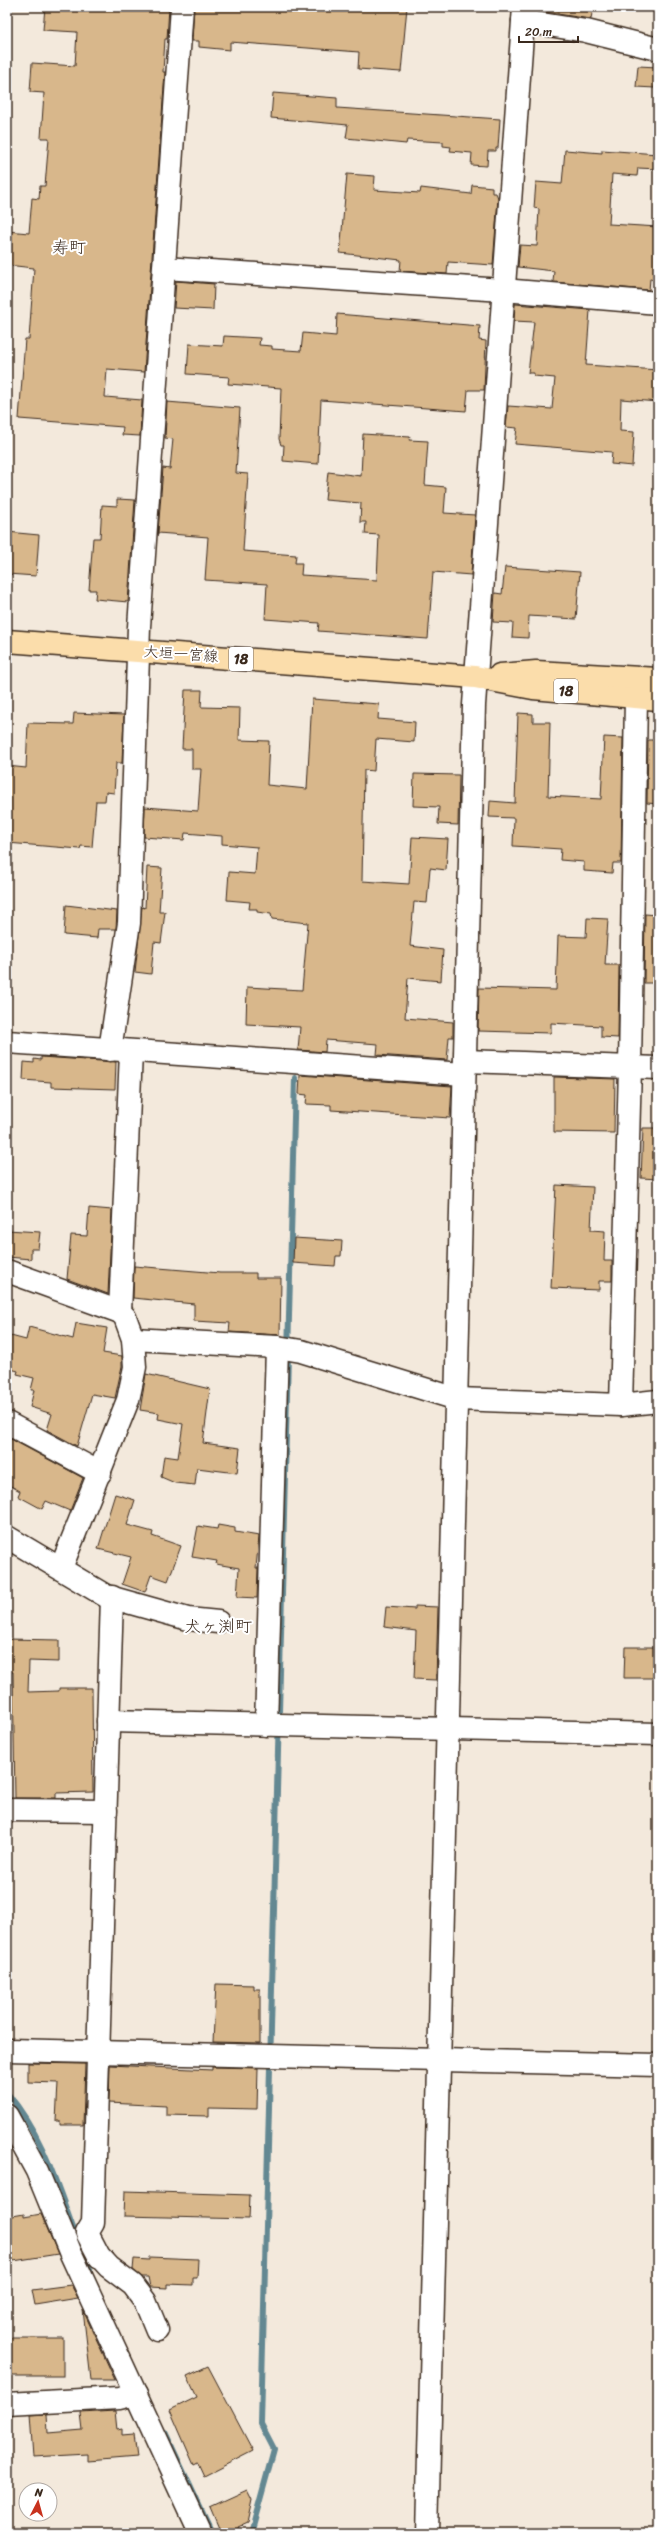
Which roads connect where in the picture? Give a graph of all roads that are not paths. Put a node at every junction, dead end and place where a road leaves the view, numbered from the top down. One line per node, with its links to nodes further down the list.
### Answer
1 (182, 7): 4 (street)
2 (524, 14): 3 (street); 5 (street)
3 (658, 49)
4 (164, 268): 5 (street); 8 (street)
5 (503, 290): 6 (street); 9 (street)
6 (658, 303)
7 (7, 642): 8 (main road, 大垣一宮線 / 18)
8 (138, 651): 9 (main road, 大垣一宮線 / 18); 14 (street)
9 (475, 677): 10 (main road, 大垣一宮線 / 18); 11 (main road, 大垣一宮線 / 18); 16 (street)
10 (658, 680)
11 (636, 697): 12 (main road, 大垣一宮線 / 18); 15 (street)
12 (658, 699)
13 (7, 1042): 14 (street)
14 (120, 1051): 16 (street); 19 (street)
15 (630, 1067): 16 (street); 17 (street); 24 (street)
16 (464, 1068): 22 (street)
17 (658, 1068)
18 (7, 1271): 19 (street)
19 (120, 1312): 20 (street)
20 (133, 1339): 21 (street); 26 (street)
21 (277, 1347): 22 (street); 32 (street)
22 (457, 1399): 24 (street); 33 (street)
23 (658, 1401): 24 (street)
24 (621, 1405)
25 (7, 1423): 26 (street)
26 (100, 1473): 28 (street)
27 (7, 1537): 28 (street)
28 (61, 1568): 29 (street)
29 (112, 1596): 30 (street); 31 (street)
30 (218, 1622)
31 (108, 1721): 32 (street); 36 (street)
32 (266, 1725): 33 (street)
33 (446, 1729): 34 (street); 39 (street)
34 (658, 1734)
35 (7, 1810): 36 (street)
36 (106, 1811): 38 (street)
37 (7, 2050): 38 (street)
38 (98, 2053): 39 (street); 42 (street)
39 (439, 2060): 40 (street); 46 (street)
40 (658, 2065)
41 (7, 2116): 43 (street)
42 (157, 2330)
43 (136, 2394): 44 (street); 45 (street)
44 (7, 2404)
45 (200, 2533)
46 (428, 2533)

